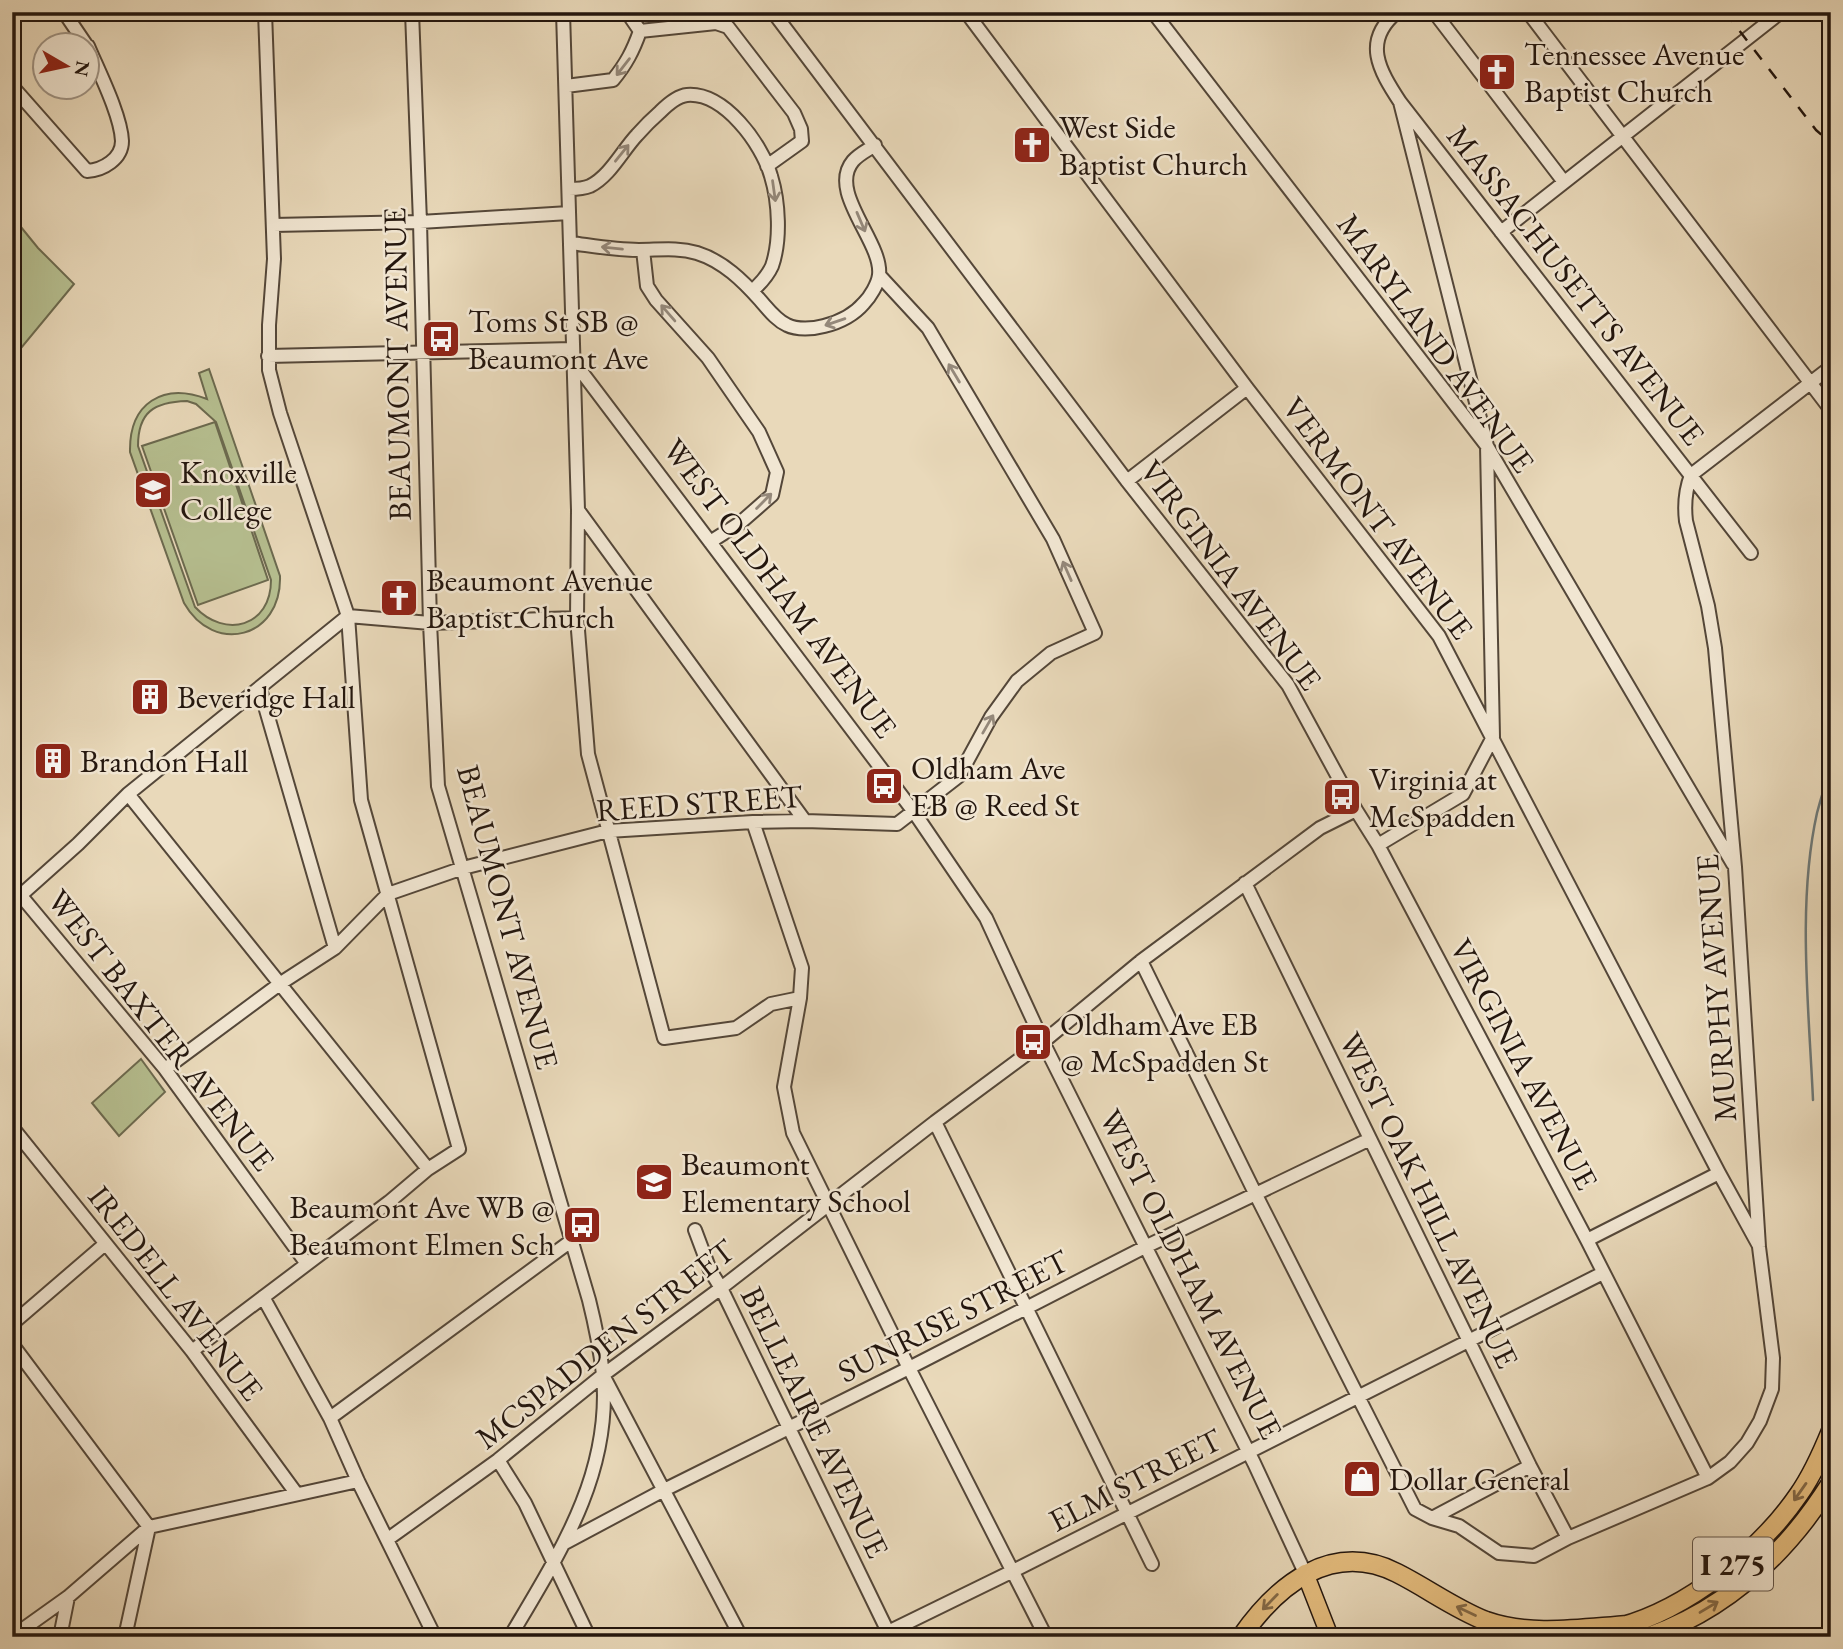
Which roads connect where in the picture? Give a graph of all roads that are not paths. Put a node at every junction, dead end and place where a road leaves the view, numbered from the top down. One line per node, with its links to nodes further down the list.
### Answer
1 (64, 12): 14 (street)
2 (265, 12): 26 (street)
3 (412, 12): 25 (street, BEAUMONT AVENUE)
4 (563, 12): 17 (street)
5 (627, 12): 13 (street)
6 (773, 12): 20 (street, VIRGINIA AVENUE)
7 (966, 12): 38 (street, VERMONT AVENUE)
8 (1153, 12): 40 (street, MARYLAND AVENUE)
9 (1397, 12): 18 (street, MASSACHUSETTS AVENUE)
10 (1434, 12): 22 (street)
11 (1528, 12): 19 (street)
12 (1781, 12): 19 (street)
13 (640, 31): 17 (street, one-way to 17); 21 (street)
14 (78, 32)
15 (102, 82): 16 (street)
16 (12, 86)
17 (566, 86): 23 (street)
18 (1400, 102): 27 (street, MASSACHUSETTS AVENUE); 40 (street)
19 (1624, 137): 22 (street); 37 (street)
20 (875, 145): 30 (street, one-way to 30); 42 (street, VIRGINIA AVENUE)
21 (767, 166): 23 (street, one-way to 21); 31 (street, one-way to 31)
22 (1564, 182): 27 (street)
23 (569, 188): 24 (street)
24 (569, 213): 25 (street); 28 (street)
25 (420, 222): 26 (street); 33 (street, BEAUMONT AVENUE)
26 (273, 225): 34 (street)
27 (1501, 232): 41 (street, MASSACHUSETTS AVENUE)
28 (571, 243): 29 (street, one-way to 28); 32 (street)
29 (643, 250): 31 (street); 44 (street, one-way to 29)
30 (879, 275): 31 (street, one-way to 31); 53 (street, REED STREET, one-way to 30)
31 (752, 291)
32 (572, 348): 33 (street); 35 (street)
33 (422, 351): 34 (street); 48 (street, BEAUMONT AVENUE)
34 (268, 356): 46 (street)
35 (573, 364): 43 (street); 44 (street, WEST OLDHAM AVENUE)
36 (1831, 367): 37 (street)
37 (1810, 383): 39 (street); 41 (street)
38 (1247, 388): 42 (street); 50 (street, VERMONT AVENUE)
39 (1831, 410)
40 (1487, 446): 50 (street); 58 (street, MARYLAND AVENUE)
41 (1691, 475): 45 (street, MASSACHUSETTS AVENUE); 58 (street, MURPHY AVENUE)
42 (1127, 481): 52 (street, VIRGINIA AVENUE)
43 (578, 510): 47 (street); 54 (street)
44 (710, 542): 53 (street, WEST OLDHAM AVENUE)
45 (1751, 553)
46 (348, 616): 48 (street); 49 (street); 61 (street)
47 (577, 618): 48 (street); 56 (street)
48 (430, 623): 59 (street, BEAUMONT AVENUE)
49 (260, 689): 51 (street); 63 (street)
50 (1493, 737): 57 (street); 73 (street, VERMONT AVENUE)
51 (128, 794): 62 (street); 65 (street)
52 (1356, 810): 57 (street, VIRGINIA AVENUE); 60 (street, MCSPADDEN STREET)
53 (914, 812): 54 (street, REED STREET); 67 (street, WEST OLDHAM AVENUE)
54 (805, 821): 55 (street, REED STREET)
55 (753, 822): 56 (street, REED STREET); 66 (street)
56 (608, 831): 59 (street, REED STREET); 66 (street)
57 (1378, 845): 77 (street, VIRGINIA AVENUE)
58 (1735, 867): 81 (street, MURPHY AVENUE)
59 (463, 868): 61 (street, REED STREET); 78 (street, BEAUMONT AVENUE)
60 (1245, 883): 64 (street, MCSPADDEN STREET); 71 (street, WEST OAK HILL AVENUE)
61 (388, 894): 63 (street, REED STREET); 72 (street)
62 (17, 900): 68 (street, WEST BAXTER AVENUE)
63 (335, 948): 65 (street, REED STREET)
64 (1141, 961): 67 (street, MCSPADDEN STREET); 74 (street)
65 (281, 983): 68 (street, REED STREET); 72 (street)
66 (800, 998): 75 (street)
67 (1043, 1042): 69 (street, MCSPADDEN STREET); 80 (street, WEST OLDHAM AVENUE)
68 (165, 1069): 82 (street, WEST BAXTER AVENUE)
69 (935, 1122): 75 (street, MCSPADDEN STREET); 86 (street)
70 (12, 1127): 79 (street, IREDELL AVENUE)
71 (1370, 1139): 74 (street, SUNRISE STREET); 88 (street, WEST OAK HILL AVENUE)
72 (428, 1169): 82 (street)
73 (1719, 1173): 77 (street); 81 (street, VERMONT AVENUE)
74 (1256, 1195): 80 (street, SUNRISE STREET); 93 (street)
75 (830, 1204): 84 (street, MCSPADDEN STREET); 91 (street)
76 (695, 1230): 84 (street, BELLEAIRE AVENUE)
77 (1587, 1240): 83 (street, VIRGINIA AVENUE)
78 (571, 1241): 92 (street, BEAUMONT AVENUE); 94 (street)
79 (105, 1244): 87 (street); 90 (street, IREDELL AVENUE)
80 (1145, 1247): 86 (street, SUNRISE STREET); 97 (street, WEST OLDHAM AVENUE)
81 (1759, 1247): 100 (street, MURPHY AVENUE)
82 (307, 1264): 85 (street)
83 (1603, 1273): 88 (street, ELM STREET); 100 (street, VIRGINIA AVENUE)
84 (722, 1288): 92 (street, MCSPADDEN STREET); 95 (street, BELLEAIRE AVENUE)
85 (263, 1297): 90 (street); 94 (street)
86 (1025, 1309): 91 (street, SUNRISE STREET); 105 (street)
87 (12, 1324)
88 (1469, 1341): 93 (street, ELM STREET); 99 (street, WEST OAK HILL AVENUE)
89 (12, 1343): 107 (street)
90 (192, 1351): 104 (street, IREDELL AVENUE)
91 (909, 1368): 95 (street, SUNRISE STREET); 113 (street)
92 (603, 1375): 98 (street, MCSPADDEN STREET); 103 (street); 110 (street, BEAUMONT AVENUE)
93 (1358, 1395): 97 (street, ELM STREET); 106 (street, MURPHY AVENUE)
94 (330, 1418): 101 (street)
95 (789, 1428): 103 (street, SUNRISE STREET); 118 (street, BELLEAIRE AVENUE)
96 (1831, 1431): 116 (highway, I 275, one-way to 116)
97 (1249, 1452): 105 (street, ELM STREET); 114 (street, WEST OLDHAM AVENUE)
98 (498, 1460): 109 (street, MCSPADDEN STREET); 111 (street)
99 (1530, 1466): 106 (street); 108 (street, WEST OAK HILL AVENUE)
100 (1708, 1479): 108 (street, MURPHY AVENUE)
101 (358, 1481): 104 (street); 109 (street)
102 (1831, 1483): 119 (highway, I 275, one-way to 102)
103 (664, 1490): 110 (street, SUNRISE STREET); 125 (street)
104 (296, 1493): 107 (street)
105 (1127, 1514): 112 (street); 113 (street, ELM STREET)
106 (1432, 1518): 108 (street, MURPHY AVENUE)
107 (149, 1527): 115 (street); 121 (street)
108 (1569, 1538)
109 (388, 1539): 122 (street)
110 (562, 1544): 111 (street, BEAUMONT AVENUE)
111 (554, 1562): 123 (street, BEAUMONT AVENUE); 124 (street)
112 (1152, 1564)
113 (1013, 1571): 118 (street, ELM STREET); 126 (street)
114 (1305, 1573): 116 (highway, one-way to 114); 127 (highway, one-way to 127); 128 (main road, WEST OLDHAM AVENUE)
115 (68, 1597): 117 (street); 120 (street)
116 (1629, 1625): 129 (highway, I 275)
117 (15, 1630)
118 (885, 1635)
119 (1654, 1635)
120 (60, 1637)
121 (125, 1637)
122 (435, 1637)
123 (510, 1637)
124 (589, 1637)
125 (741, 1637)
126 (1046, 1637)
127 (1241, 1637)
128 (1330, 1637)
129 (1584, 1637)

